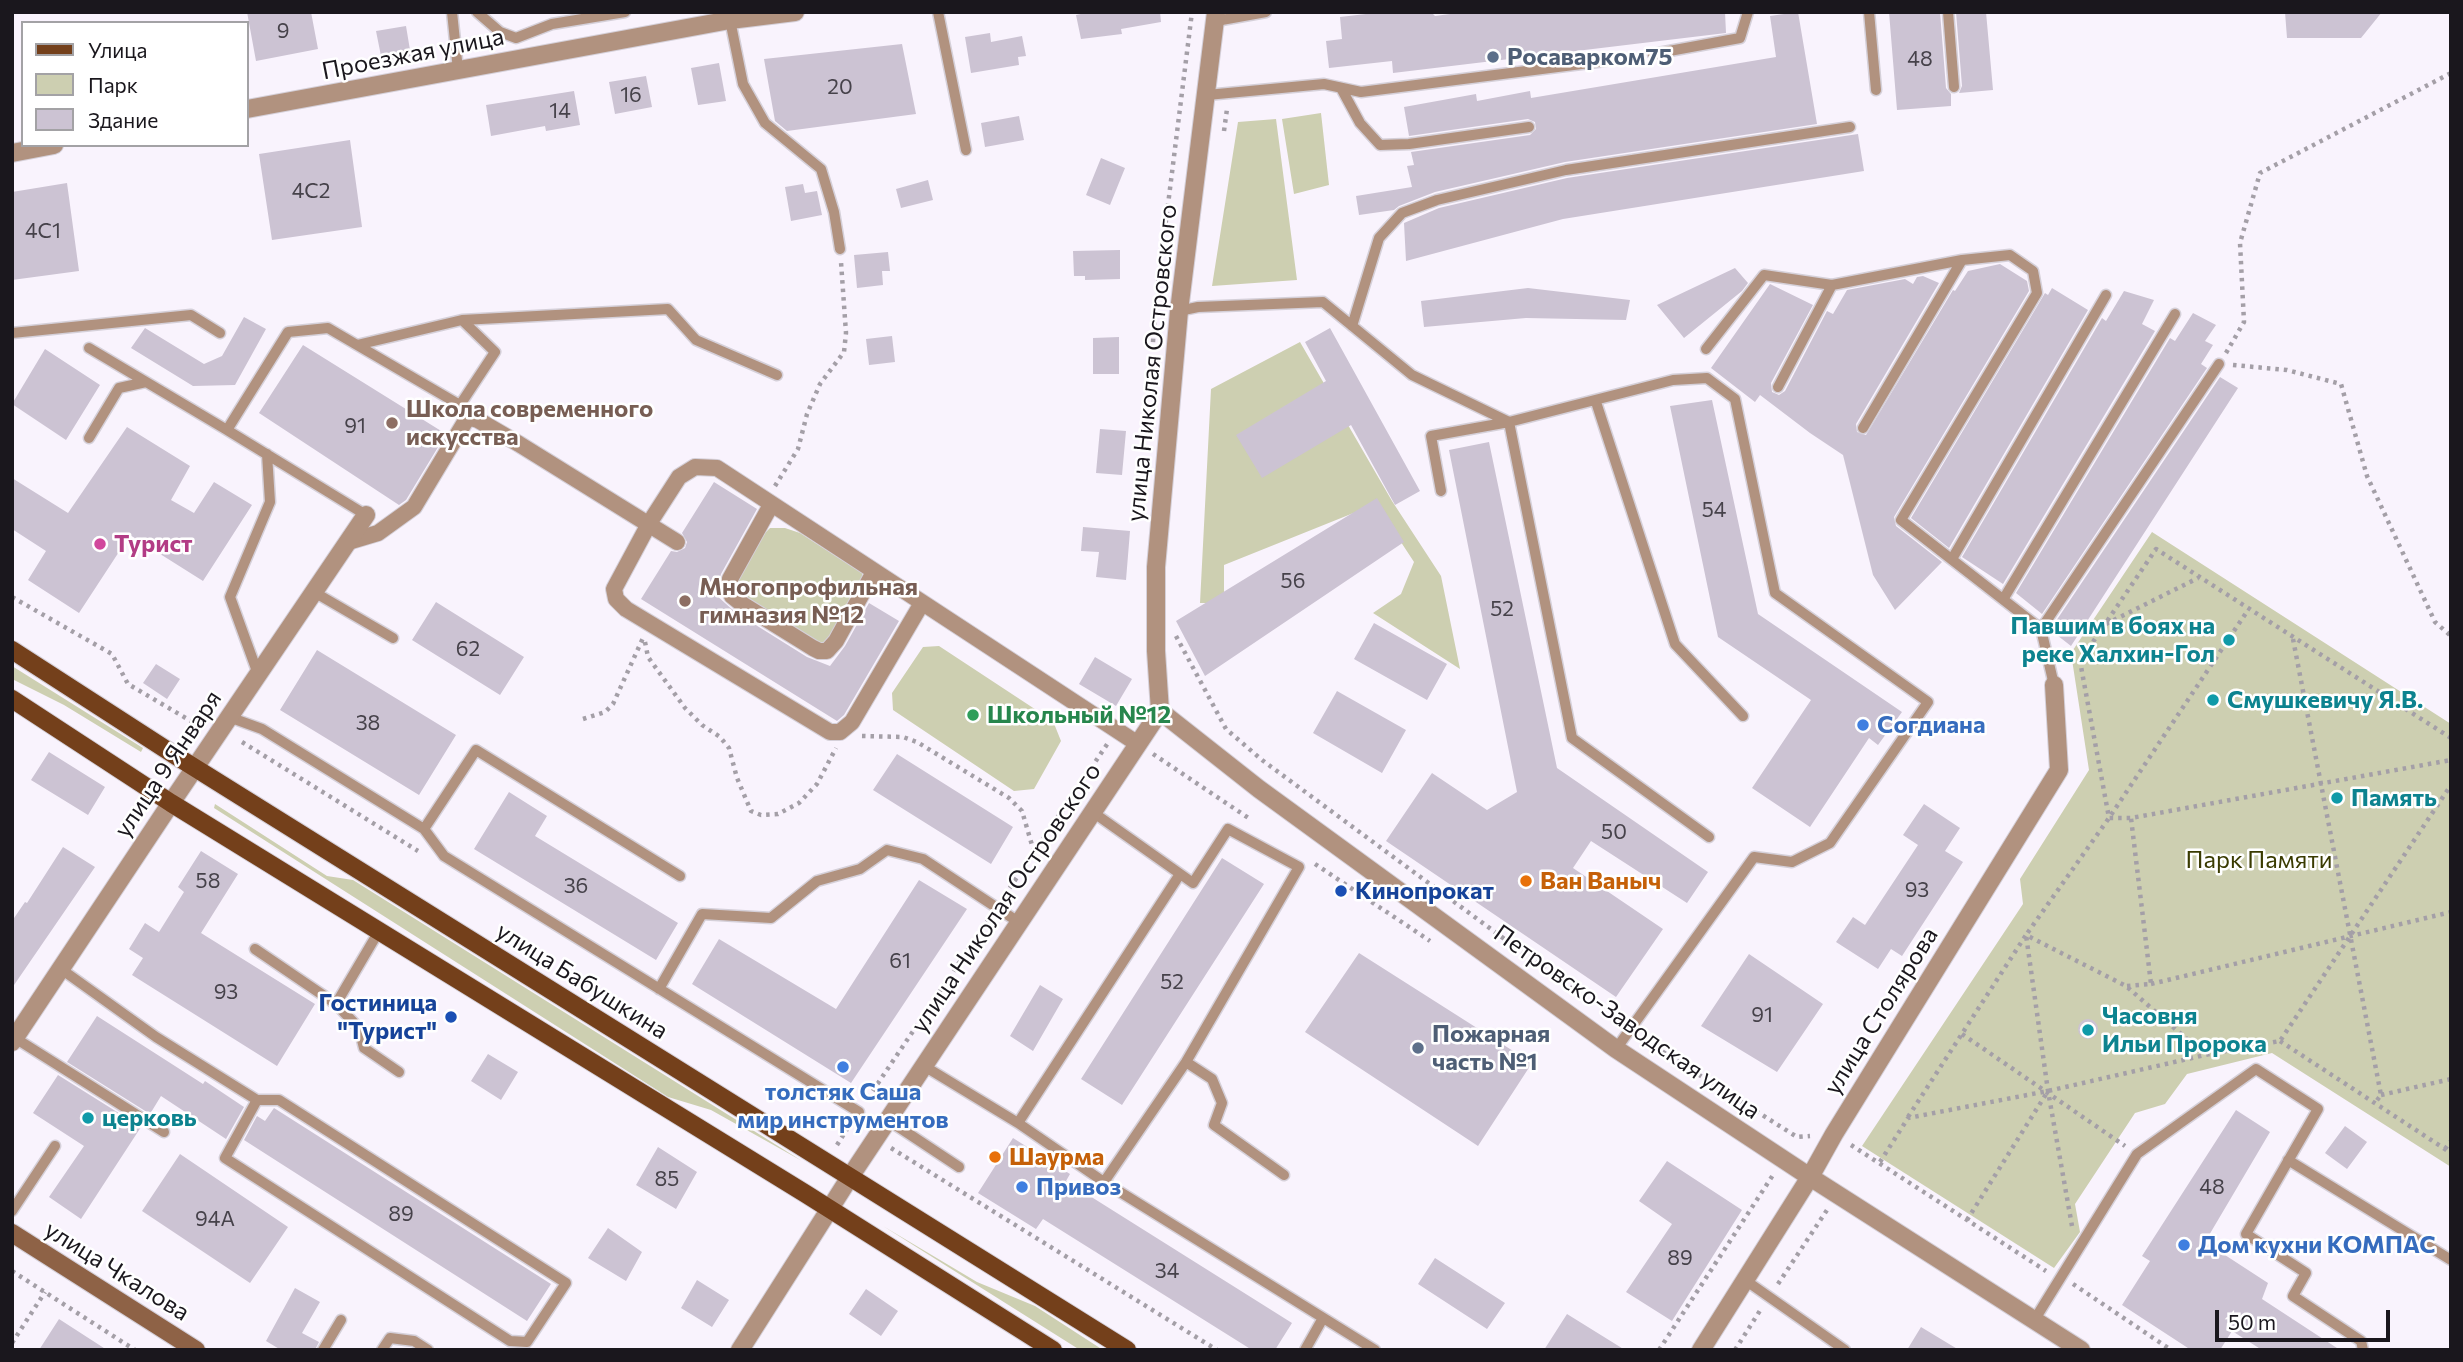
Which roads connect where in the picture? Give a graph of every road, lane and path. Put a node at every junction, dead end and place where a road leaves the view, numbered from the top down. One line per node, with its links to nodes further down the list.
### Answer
1 (452, 12): 15 (lane)
2 (477, 12): 3 (lane)
3 (625, 12)
4 (795, 12): 11 (street, Проезжая улица)
5 (938, 12): 27 (lane)
6 (1192, 12): 42 (path)
7 (1266, 12): 12 (lane)
8 (1748, 12): 13 (lane)
9 (1869, 12): 19 (lane)
10 (1948, 12): 17 (lane)
11 (729, 16): 15 (street, Проезжая улица); 29 (lane)
12 (1216, 17): 21 (street, улица Николая Островского)
13 (1653, 54)
14 (1605, 61): 18 (lane)
15 (458, 70): 22 (street, Проезжая улица)
16 (2451, 73): 43 (path)
17 (1954, 87)
18 (1341, 88): 20 (lane); 23 (lane)
19 (1876, 90)
20 (1230, 91): 21 (lane); 25 (path)
21 (1207, 95): 33 (street, улица Николая Островского)
22 (248, 110)
23 (1529, 127)
24 (1850, 127): 36 (lane)
25 (1224, 132)
26 (44, 147): 28 (street)
27 (966, 150)
28 (12, 153)
29 (840, 249): 54 (path)
30 (1962, 260): 31 (lane); 49 (lane); 58 (lane)
31 (1832, 285): 41 (lane); 46 (lane)
32 (2106, 295): 58 (lane)
33 (1179, 311): 36 (lane); 75 (street, улица Николая Островского)
34 (2175, 314): 62 (lane)
35 (462, 320): 39 (lane); 39 (lane); 44 (lane)
36 (1352, 326): 48 (lane)
37 (12, 333): 38 (lane)
38 (220, 333)
39 (357, 345): 50 (lane)
40 (89, 348): 45 (lane)
41 (1706, 349)
42 (1152, 363)
43 (2220, 363): 67 (lane); 68 (path)
44 (777, 375)
45 (146, 382): 50 (lane); 51 (lane)
46 (1778, 387)
47 (1596, 402): 48 (lane); 76 (lane); 109 (lane)
48 (1509, 422): 53 (lane); 92 (lane)
49 (1863, 428)
50 (227, 430): 52 (lane)
51 (89, 438)
52 (267, 454): 55 (lane); 72 (lane)
53 (1441, 491)
54 (766, 502): 59 (street); 59 (street); 79 (street)
55 (366, 515): 56 (street, улица 9 Января)
56 (348, 542): 57 (street); 61 (street, улица 9 Января)
57 (677, 542)
58 (1952, 559): 62 (lane)
59 (874, 572): 63 (street)
60 (2199, 577): 64 (path); 65 (path); 65 (path)
61 (314, 592): 69 (lane); 72 (street, улица 9 Января)
62 (2004, 598): 67 (lane)
63 (922, 603): 79 (street); 80 (street)
64 (2248, 610): 70 (path); 89 (path)
65 (2105, 624): 89 (path)
66 (1171, 626): 107 (path)
67 (2041, 629): 73 (lane)
68 (2451, 636)
69 (393, 638)
70 (2292, 638): 81 (path); 85 (path)
71 (12, 650): 84 (main road, улица Бабушкина)
72 (258, 674): 77 (street, улица 9 Января)
73 (2054, 685): 128 (street, улица Столярова)
74 (12, 699): 87 (main road)
75 (1160, 711): 82 (street, улица Николая Островского); 113 (street, Петровско-Заводская улица)
76 (1743, 716)
77 (229, 717): 84 (street, улица 9 Января); 91 (lane)
78 (583, 719): 79 (path)
79 (844, 729): 93 (path)
80 (1116, 730): 82 (street); 93 (path)
81 (2451, 738)
82 (1138, 744): 88 (street, улица Николая Островского)
83 (2451, 760): 85 (path)
84 (195, 768): 87 (street, улица 9 Января); 137 (main road, улица Бабушкина)
85 (2322, 784): 90 (path); 101 (path)
86 (2451, 785): 101 (path)
87 (171, 803): 99 (main road); 103 (street, улица 9 Января)
88 (1094, 813): 94 (lane); 98 (street, улица Николая Островского)
89 (2109, 818): 90 (path); 100 (path)
90 (2131, 818): 104 (path)
91 (424, 829): 95 (lane); 106 (lane)
92 (1709, 837)
93 (1034, 852): 96 (path)
94 (1180, 874): 115 (lane); 126 (lane)
95 (680, 876)
96 (997, 907): 98 (lane); 106 (lane); 123 (path)
97 (2451, 912): 101 (path)
98 (1020, 923): 116 (street, улица Николая Островского)
99 (379, 931): 108 (lane); 145 (main road)
100 (2026, 935): 105 (path); 110 (path); 119 (path)
101 (2350, 937): 104 (path); 112 (path); 120 (path)
102 (256, 949): 108 (lane)
103 (61, 969): 111 (street, улица 9 Января); 121 (lane)
104 (2151, 984): 105 (path)
105 (2126, 986): 114 (path)
106 (659, 989): 123 (lane)
107 (1584, 998)
108 (336, 1004): 117 (lane)
109 (1629, 1031): 113 (lane); 129 (path)
110 (1962, 1034): 119 (path); 124 (path)
111 (13, 1040): 127 (lane)
112 (2280, 1041): 114 (path); 122 (path)
113 (1616, 1049): 135 (street, Петровско-Заводская улица)
114 (2205, 1055): 119 (path)
115 (1186, 1062): 140 (lane); 143 (lane)
116 (924, 1066): 125 (street, улица Николая Островского); 126 (lane)
117 (399, 1072)
118 (2451, 1079): 120 (path)
119 (2049, 1091): 124 (path); 134 (path); 148 (path); 149 (path)
120 (2381, 1095): 122 (path)
121 (257, 1100): 121 (lane)
122 (2375, 1103): 132 (path)
123 (859, 1112): 137 (path)
124 (1908, 1118): 138 (path)
125 (888, 1120): 139 (lane); 141 (street, улица Николая Островского)
126 (1018, 1123): 143 (lane)
127 (164, 1132)
128 (1834, 1134): 129 (path); 138 (path); 142 (street, улица Столярова)
129 (1797, 1137): 135 (path)
130 (2451, 1141): 132 (path)
131 (55, 1146): 146 (lane)
132 (2445, 1149): 133 (path)
133 (2451, 1153)
134 (2137, 1154): 136 (lane); 155 (lane)
135 (1784, 1159): 142 (street, Петровско-Заводская улица); 174 (path)
136 (2288, 1160): 152 (lane); 180 (lane)
137 (825, 1162): 141 (main road, улица Бабушкина)
138 (1880, 1162): 148 (path)
139 (959, 1167)
140 (1284, 1175)
141 (850, 1177): 145 (street, улица Николая Островского); 170 (main road, улица Бабушкина)
142 (1810, 1177): 144 (street, Петровско-Заводская улица); 156 (street, улица Столярова)
143 (1104, 1182): 159 (lane)
144 (1837, 1195): 158 (path); 160 (street, Петровско-Заводская улица)
145 (830, 1209): 168 (street, улица Николая Островского); 169 (main road)
146 (12, 1211)
147 (1004, 1219): 171 (path)
148 (1967, 1220): 154 (path)
149 (2073, 1229)
150 (12, 1233): 164 (main road, улица Чкалова)
151 (2051, 1260): 154 (path)
152 (2451, 1260)
153 (12, 1271): 157 (path)
154 (2044, 1271): 155 (path)
155 (2060, 1275): 160 (lane); 179 (path)
156 (1745, 1280): 158 (lane); 175 (street, улица Столярова)
157 (45, 1292): 162 (path); 163 (path)
158 (1769, 1297): 176 (path); 177 (lane)
159 (1323, 1318): 172 (lane); 173 (lane)
160 (2035, 1319): 178 (street, Петровско-Заводская улица)
161 (341, 1320): 165 (lane)
162 (12, 1343)
163 (135, 1350)
164 (196, 1350)
165 (323, 1350)
166 (382, 1350): 167 (lane)
167 (428, 1350)
168 (740, 1350)
169 (1053, 1350)
170 (1127, 1350)
171 (1217, 1350)
172 (1305, 1350)
173 (1375, 1350)
174 (1659, 1350)
175 (1701, 1350)
176 (1735, 1350)
177 (1845, 1350)
178 (2081, 1350)
179 (2171, 1350)
180 (2363, 1350)

